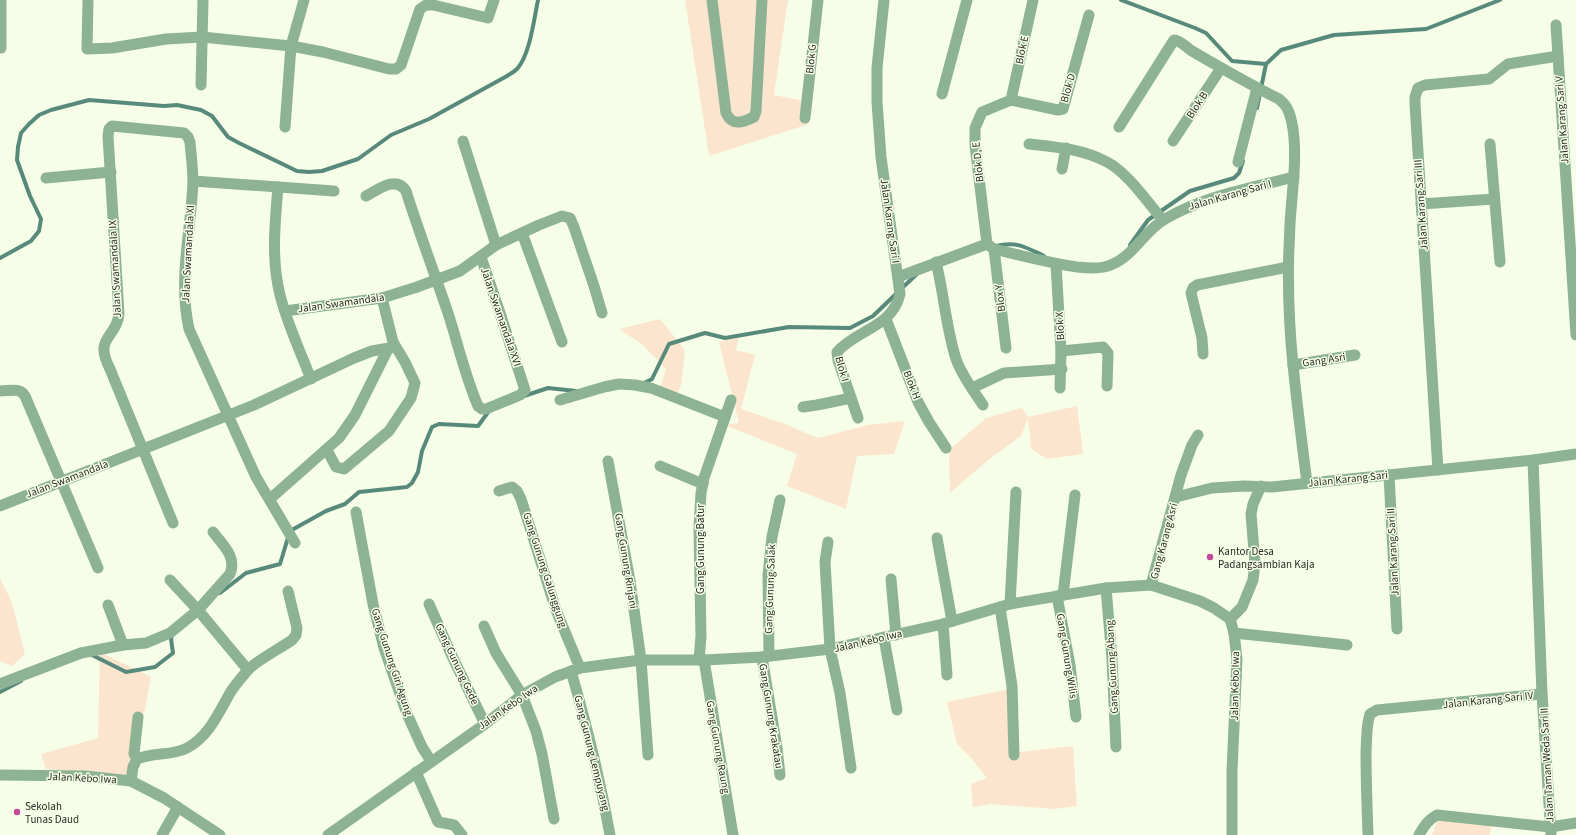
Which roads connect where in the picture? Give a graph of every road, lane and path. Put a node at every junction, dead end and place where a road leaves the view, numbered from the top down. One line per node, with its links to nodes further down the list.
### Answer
1 (1, 0): 13 (street)
2 (88, 0): 15 (street)
3 (203, 0): 15 (street)
4 (304, 0): 16 (street)
5 (494, 0): 16 (street)
6 (712, 0): 7 (street)
7 (762, 0)
8 (818, 0): 24 (street, Blok G)
9 (884, 0): 53 (street, Jalan Karang Sari I)
10 (967, 0): 22 (street)
11 (1033, 0): 23 (street, Blok E)
12 (1089, 15): 23 (street, Blok D)
13 (1, 20): 17 (street)
14 (1556, 24): 18 (street, Jalan Karang Sari V)
15 (202, 37): 16 (street); 20 (street)
16 (290, 46): 25 (street)
17 (1, 48)
18 (1558, 56): 43 (street, Jalan Karang Sari III); 59 (street, Jalan Karang Sari V)
19 (1221, 68): 21 (street); 26 (street); 28 (street, Blok B)
20 (201, 85)
21 (1257, 88): 33 (street); 36 (street)
22 (942, 94)
23 (1011, 100): 47 (street, Blok D, E)
24 (805, 118)
25 (285, 127)
26 (1119, 127)
27 (188, 137): 35 (street, Jalan Swamandala IX); 38 (street, Jalan Swamandala XI)
28 (1173, 141)
29 (463, 142): 46 (street)
30 (1029, 144): 32 (street)
31 (1490, 144): 42 (street)
32 (1066, 148): 34 (street); 44 (street)
33 (1238, 162)
34 (1062, 169)
35 (110, 172): 37 (street); 83 (street, Jalan Swamandala IX)
36 (1294, 177): 44 (street, Jalan Karang Sari I); 52 (street)
37 (46, 178)
38 (193, 181): 39 (street); 78 (street, Jalan Swamandala XI)
39 (278, 187): 40 (street); 56 (street)
40 (334, 191)
41 (366, 196): 54 (street)
42 (1494, 199): 43 (street); 50 (street)
43 (1421, 204): 89 (street, Jalan Karang Sari III)
44 (1162, 220): 51 (street, Jalan Karang Sari I)
45 (522, 233): 46 (street, Jalan Swamandala); 57 (street, Jalan Swamandala); 60 (street)
46 (496, 245): 48 (street, Jalan Swamandala)
47 (990, 246): 49 (street, Jalan Karang Sari I); 51 (street, Jalan Karang Sari I); 62 (street, Blox Y)
48 (481, 257): 54 (street, Jalan Swamandala); 54 (street, Jalan Swamandala XVI)
49 (936, 262): 53 (street, Jalan Karang Sari I); 70 (street)
50 (1500, 262)
51 (1056, 264): 63 (street, Blok X)
52 (1288, 267): 64 (street); 66 (street)
53 (898, 277): 58 (street)
54 (435, 280): 55 (street, Jalan Swamandala)
55 (382, 298): 56 (street, Jalan Swamandala); 61 (street)
56 (285, 311): 68 (street, Jalan Swamandala)
57 (602, 313)
58 (886, 319): 73 (street, Blok I); 82 (street, Blok H)
59 (1576, 335)
60 (562, 342)
61 (392, 348): 68 (street, Jalan Swamandala); 84 (street); 84 (street)
62 (1006, 348)
63 (1061, 351): 67 (street, Blok X); 69 (street)
64 (1203, 354)
65 (1355, 355): 66 (street, Gang Asri)
66 (1293, 365): 92 (street)
67 (1062, 369): 70 (street); 71 (street, Blok X)
68 (311, 379): 78 (street, Jalan Swamandala)
69 (1107, 386)
70 (972, 388): 76 (street)
71 (1060, 388)
72 (0, 391): 91 (street)
73 (851, 398): 77 (street); 80 (street, Blok I)
74 (560, 400): 79 (street)
75 (731, 400): 79 (street, Gang Gunung Batur)
76 (983, 405)
77 (803, 407)
78 (228, 414): 83 (street, Jalan Swamandala); 99 (street, Jalan Swamandala XI)
79 (725, 417): 93 (street, Gang Gunung Batur)
80 (858, 418)
81 (1198, 435): 98 (street, Gang Karang Asri)
82 (946, 448)
83 (144, 449): 91 (street, Jalan Swamandala); 103 (street, Jalan Swamandala IX)
84 (326, 450): 99 (street)
85 (1576, 454): 86 (street, Jalan Karang Sari)
86 (1533, 460): 89 (street, Jalan Karang Sari); 136 (street, Jalan Karang Sari IV)
87 (608, 461): 130 (street, Gang Gunung Rinjani)
88 (660, 466): 93 (street)
89 (1438, 470): 90 (street, Jalan Karang Sari)
90 (1388, 475): 92 (street, Jalan Karang Sari); 122 (street, Jalan Karang Sari II)
91 (62, 482): 101 (street, Jalan Swamandala); 108 (street)
92 (1306, 483): 94 (street, Jalan Karang Sari)
93 (703, 484): 131 (street, Gang Gunung Batur)
94 (1261, 486): 98 (street, Gang Karang Asri); 119 (street)
95 (499, 491): 133 (street, Gang Gunung Galunggung)
96 (1016, 492): 117 (street)
97 (1075, 495): 114 (street, Gang Gunung Wilis)
98 (1176, 497): 111 (street, Gang Karang Asri)
99 (270, 499): 107 (street, Jalan Swamandala XI)
100 (780, 500): 129 (street, Gang Gunung Salak)
101 (0, 506)
102 (356, 512): 146 (street, Gang Gunung Giri Agung)
103 (173, 523)
104 (213, 532): 118 (street)
105 (937, 538): 120 (street)
106 (828, 542): 128 (street)
107 (295, 543)
108 (98, 568)
109 (891, 579): 124 (street)
110 (170, 580): 118 (street)
111 (1152, 585): 112 (street, Jalan Kebo Iwa); 119 (street, Jalan Kebo Iwa)
112 (1106, 588): 114 (street, Jalan Kebo Iwa); 142 (street, Gang Gunung Abang)
113 (288, 591): 132 (street)
114 (1060, 595): 117 (street, Jalan Kebo Iwa); 140 (street, Gang Gunung Wilis)
115 (429, 604): 141 (street, Gang Gunung Gede)
116 (108, 605): 126 (street)
117 (1005, 605): 120 (street, Jalan Kebo Iwa); 144 (street)
118 (198, 610): 126 (street); 132 (street)
119 (1230, 619): 123 (street, Jalan Kebo Iwa)
120 (948, 622): 124 (street, Jalan Kebo Iwa); 134 (street)
121 (484, 626): 137 (street)
122 (1397, 629)
123 (1234, 633): 127 (street); 162 (street, Jalan Kebo Iwa)
124 (896, 635): 125 (street, Jalan Kebo Iwa)
125 (884, 638): 128 (street, Jalan Kebo Iwa); 138 (street)
126 (123, 645): 135 (street)
127 (1346, 646)
128 (830, 649): 129 (street, Jalan Kebo Iwa); 147 (street)
129 (765, 656): 131 (street, Jalan Kebo Iwa); 150 (street, Gang Gunung Krakatau)
130 (641, 660): 131 (street, Jalan Kebo Iwa); 133 (street, Jalan Kebo Iwa); 143 (street, Gang Gunung Rinjani)
131 (702, 660): 161 (street, Gang Gunung Raung)
132 (248, 670): 145 (street)
133 (576, 670): 137 (street, Jalan Kebo Iwa); 160 (street, Gang Gunung Lempuyang)
134 (947, 675)
135 (0, 684)
136 (1542, 694): 155 (street, Jalan Taman Weda Sari II); 163 (street, Jalan Karang Sari IV)
137 (522, 695): 141 (street, Jalan Kebo Iwa); 153 (street)
138 (897, 710)
139 (138, 717): 145 (street)
140 (1076, 717)
141 (485, 724): 146 (street, Jalan Kebo Iwa)
142 (1116, 747)
143 (648, 755)
144 (1014, 755)
145 (137, 759): 151 (street)
146 (431, 761): 148 (street, Jalan Kebo Iwa)
147 (851, 768)
148 (416, 772): 158 (street, Jalan Kebo Iwa); 159 (street)
149 (0, 775): 151 (street, Jalan Kebo Iwa)
150 (780, 775)
151 (131, 781): 152 (street, Jalan Kebo Iwa)
152 (178, 807): 156 (street); 157 (street, Jalan Kebo Iwa)
153 (554, 819)
154 (1576, 823): 155 (street)
155 (1551, 831): 164 (street)
156 (162, 835)
157 (220, 835)
158 (328, 835)
159 (462, 835)
160 (610, 835)
161 (733, 835)
162 (1232, 835)
163 (1368, 835)
164 (1419, 835)

